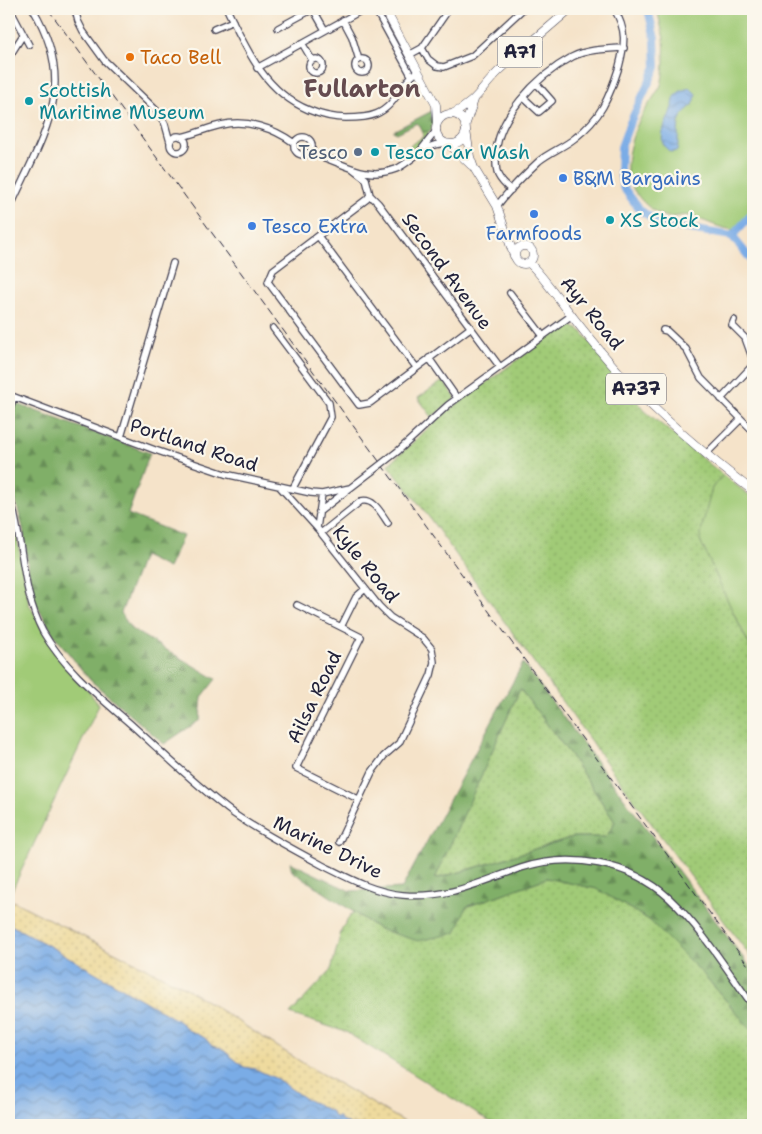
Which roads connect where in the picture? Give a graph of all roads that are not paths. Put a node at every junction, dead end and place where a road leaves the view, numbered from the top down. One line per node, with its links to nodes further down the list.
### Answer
1 (10, 9): 18 (street)
2 (33, 9): 54 (street)
3 (75, 9): 34 (street)
4 (227, 9): 14 (street)
5 (313, 9): 15 (street); 17 (street)
6 (364, 9): 13 (street)
7 (375, 9): 28 (street)
8 (385, 9): 23 (main road)
9 (448, 9): 21 (street)
10 (522, 9): 21 (street)
11 (570, 9): 31 (main road, A71)
12 (614, 9): 22 (street)
13 (344, 20): 17 (street); 26 (street)
14 (232, 21): 16 (street); 27 (street)
15 (278, 28)
16 (214, 29)
17 (325, 30): 19 (street)
18 (23, 35): 20 (street); 24 (street)
19 (302, 43): 25 (street); 27 (street)
20 (29, 45)
21 (422, 48): 23 (street)
22 (624, 48): 29 (street); 51 (street)
23 (409, 56): 28 (main road)
24 (9, 57)
25 (312, 60)
26 (359, 60)
27 (257, 68): 28 (street)
28 (415, 74): 32 (main road)
29 (537, 84): 30 (street); 30 (street)
30 (524, 98): 51 (street)
31 (474, 100): 33 (main road, A71); 36 (main road, A71)
32 (436, 105): 33 (main road); 35 (main road)
33 (451, 114): 35 (main road); 36 (main road)
34 (165, 124): 38 (street); 39 (street)
35 (436, 127): 41 (main road); 46 (street)
36 (466, 128): 41 (main road); 47 (main road, A737)
37 (197, 134): 38 (street); 40 (street); 43 (street)
38 (180, 137): 39 (street); 43 (street)
39 (170, 142): 43 (street)
40 (295, 142): 42 (street); 44 (street)
41 (448, 143): 46 (street); 47 (main road, A737)
42 (311, 146): 44 (street); 45 (street)
43 (184, 148)
44 (308, 153): 45 (street)
45 (322, 156): 48 (street)
46 (414, 159): 49 (street)
47 (474, 168): 53 (main road, A737)
48 (353, 169): 49 (street); 50 (street)
49 (389, 171): 50 (street)
50 (368, 184): 52 (street)
51 (510, 190): 53 (street)
52 (370, 195): 56 (street); 65 (street, Second Avenue)
53 (495, 203): 55 (main road, A737)
54 (9, 210)
55 (506, 230): 57 (main road, A737); 58 (main road, A737)
56 (318, 236): 71 (street); 71 (street)
57 (522, 246): 58 (main road); 59 (main road, A737)
58 (514, 256): 59 (main road)
59 (531, 259): 62 (main road, Ayr Road / A737)
60 (173, 263): 79 (street)
61 (510, 293): 67 (street)
62 (572, 315): 67 (street, Portland Road); 80 (main road, Ayr Road / A737)
63 (734, 320): 69 (street)
64 (273, 328): 82 (street)
65 (470, 328): 68 (street); 72 (street, Second Avenue)
66 (663, 330): 75 (street)
67 (543, 336): 72 (street, Portland Road)
68 (429, 358): 71 (street); 74 (street)
69 (753, 360)
70 (753, 365): 75 (street)
71 (416, 367)
72 (500, 367): 74 (street, Portland Road)
73 (12, 396): 76 (street); 79 (street, Portland Road)
74 (457, 398): 83 (street, Portland Road, bridge)
75 (721, 399): 77 (street)
76 (9, 410)
77 (741, 419): 78 (street); 80 (street)
78 (753, 431)
79 (121, 437): 81 (street, Portland Road)
80 (706, 454): 84 (main road, Ayr Road / A737)
81 (279, 486): 82 (street, Portland Road); 89 (street, Kyle Road)
82 (293, 488): 86 (street, Portland Road)
83 (350, 488): 86 (street, Portland Road); 87 (street)
84 (753, 491)
85 (9, 494): 95 (street, Marine Drive)
86 (322, 494): 87 (street)
87 (319, 512): 89 (street)
88 (388, 523): 89 (street)
89 (319, 530): 90 (street, Kyle Road)
90 (365, 589): 92 (street, Ailsa Road); 93 (street, Kyle Road)
91 (297, 605): 92 (street)
92 (341, 627): 93 (street, Ailsa Road)
93 (358, 799): 94 (street, Kyle Road)
94 (339, 842)
95 (753, 1006)

